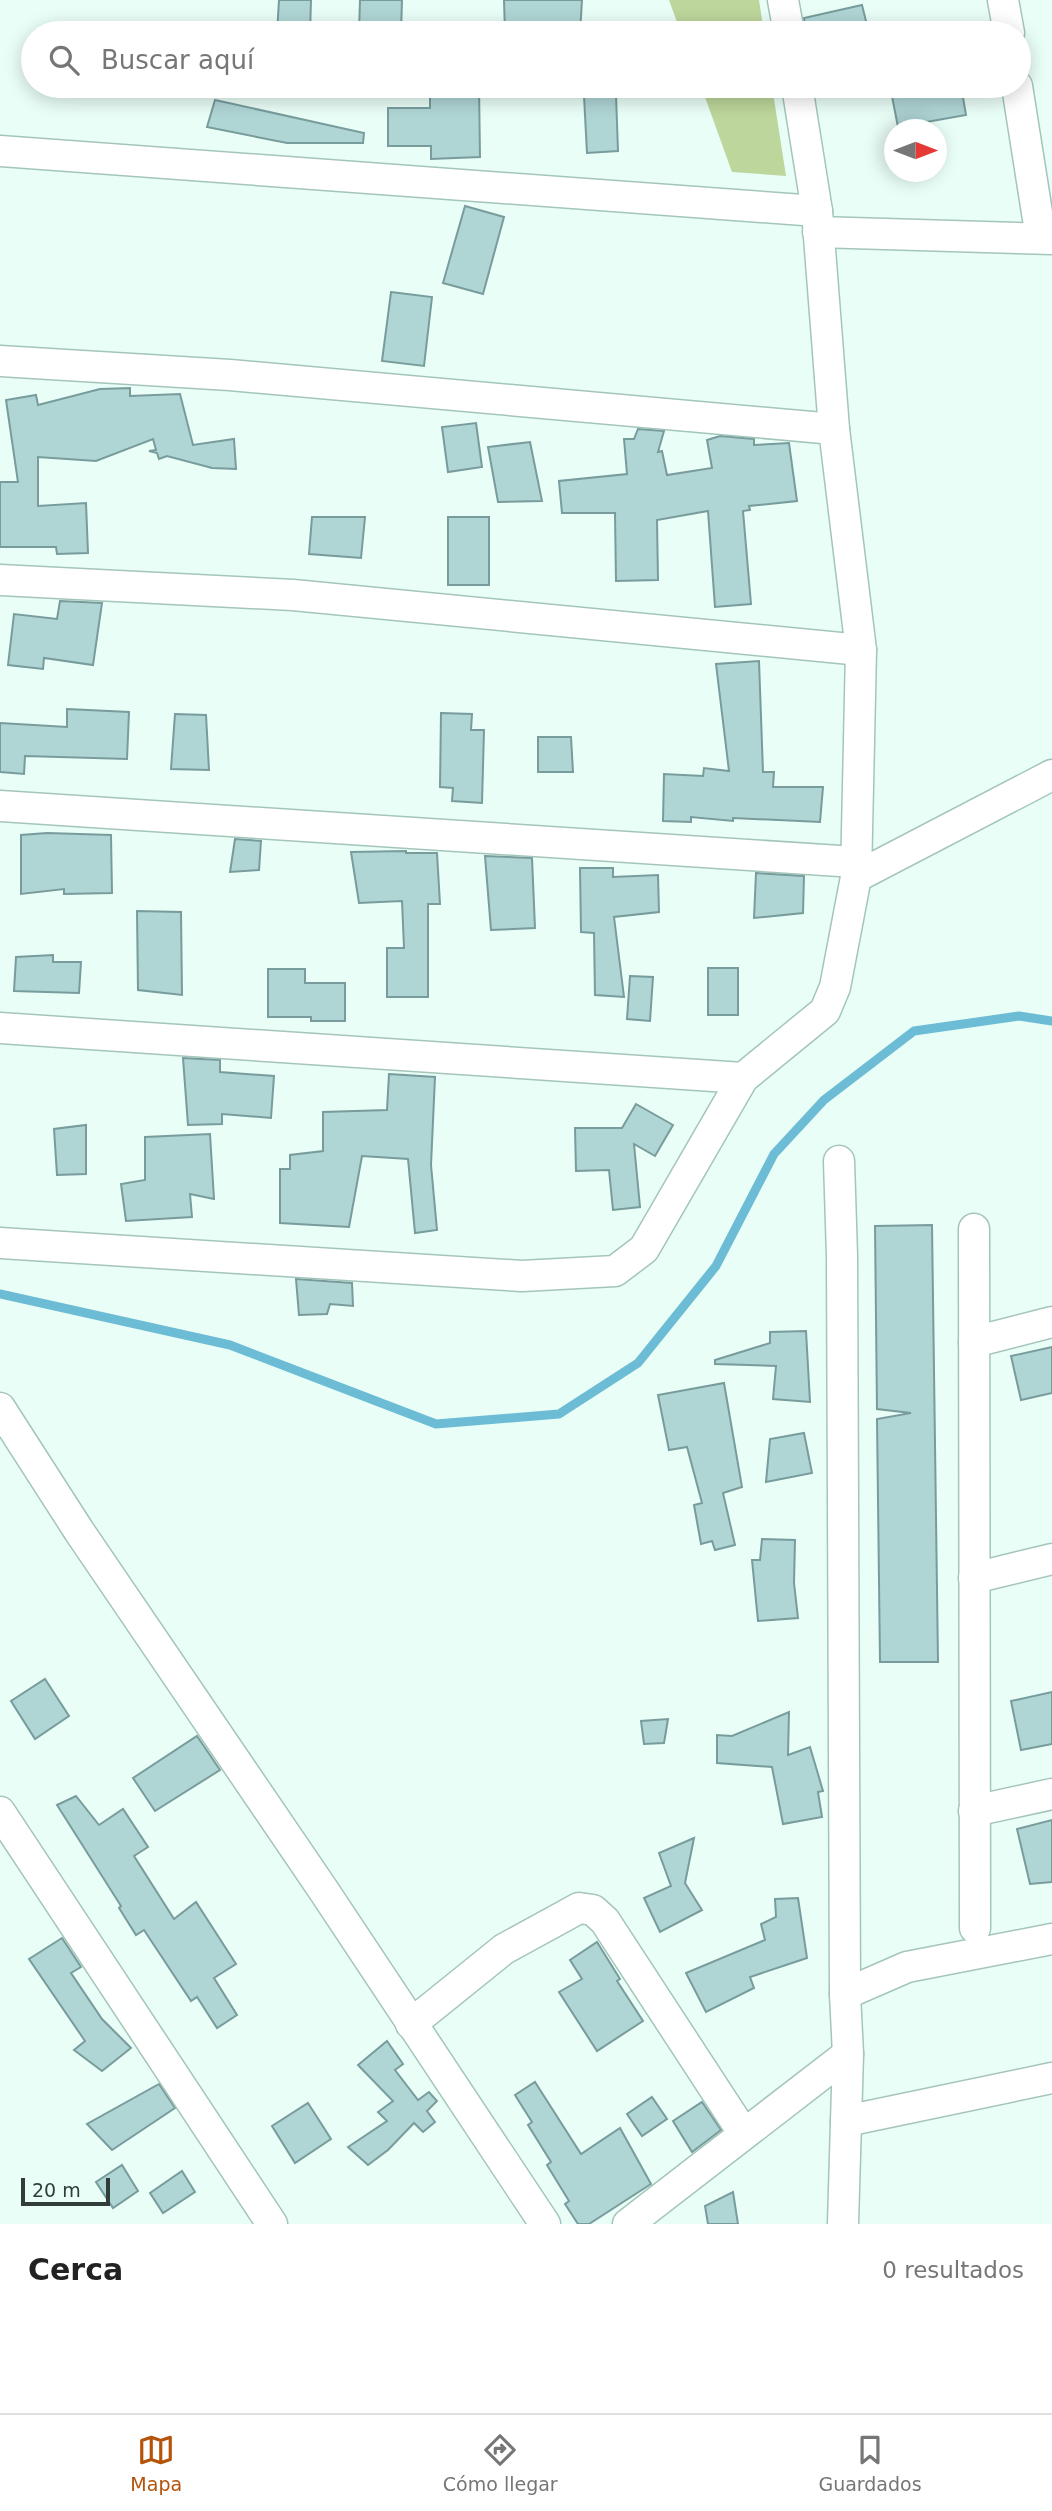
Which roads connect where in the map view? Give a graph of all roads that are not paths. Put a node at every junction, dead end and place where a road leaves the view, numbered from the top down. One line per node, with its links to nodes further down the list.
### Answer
1 (783, 0): 3 (street)
2 (1003, 0): 4 (street)
3 (787, 21)
4 (1007, 21)
5 (799, 98): 8 (street)
6 (1019, 98): 9 (street)
7 (0, 151): 8 (street)
8 (817, 221): 9 (street); 11 (street)
9 (1046, 238)
10 (0, 361): 11 (street)
11 (834, 429): 13 (street)
12 (0, 580): 13 (street)
13 (861, 650): 16 (street)
14 (1052, 775): 16 (street)
15 (0, 806): 16 (street)
16 (855, 870): 18 (street)
17 (0, 1028): 18 (street)
18 (743, 1078): 21 (street)
19 (839, 1161): 32 (street)
20 (974, 1229): 23 (street)
21 (0, 1243)
22 (1052, 1322): 23 (street)
23 (974, 1342): 26 (street)
24 (0, 1408): 33 (street)
25 (1052, 1559): 26 (street)
26 (974, 1578): 28 (street)
27 (1052, 1794): 28 (street)
28 (974, 1811): 30 (street)
29 (0, 1812): 38 (street)
30 (975, 1928)
31 (1052, 1939): 32 (street)
32 (845, 1994): 34 (street)
33 (411, 2024): 37 (street); 39 (street)
34 (848, 2054): 36 (street); 37 (street)
35 (1050, 2086): 36 (street)
36 (846, 2122): 41 (street)
37 (744, 2134): 40 (street)
38 (272, 2224)
39 (545, 2224)
40 (628, 2224)
41 (844, 2224)

